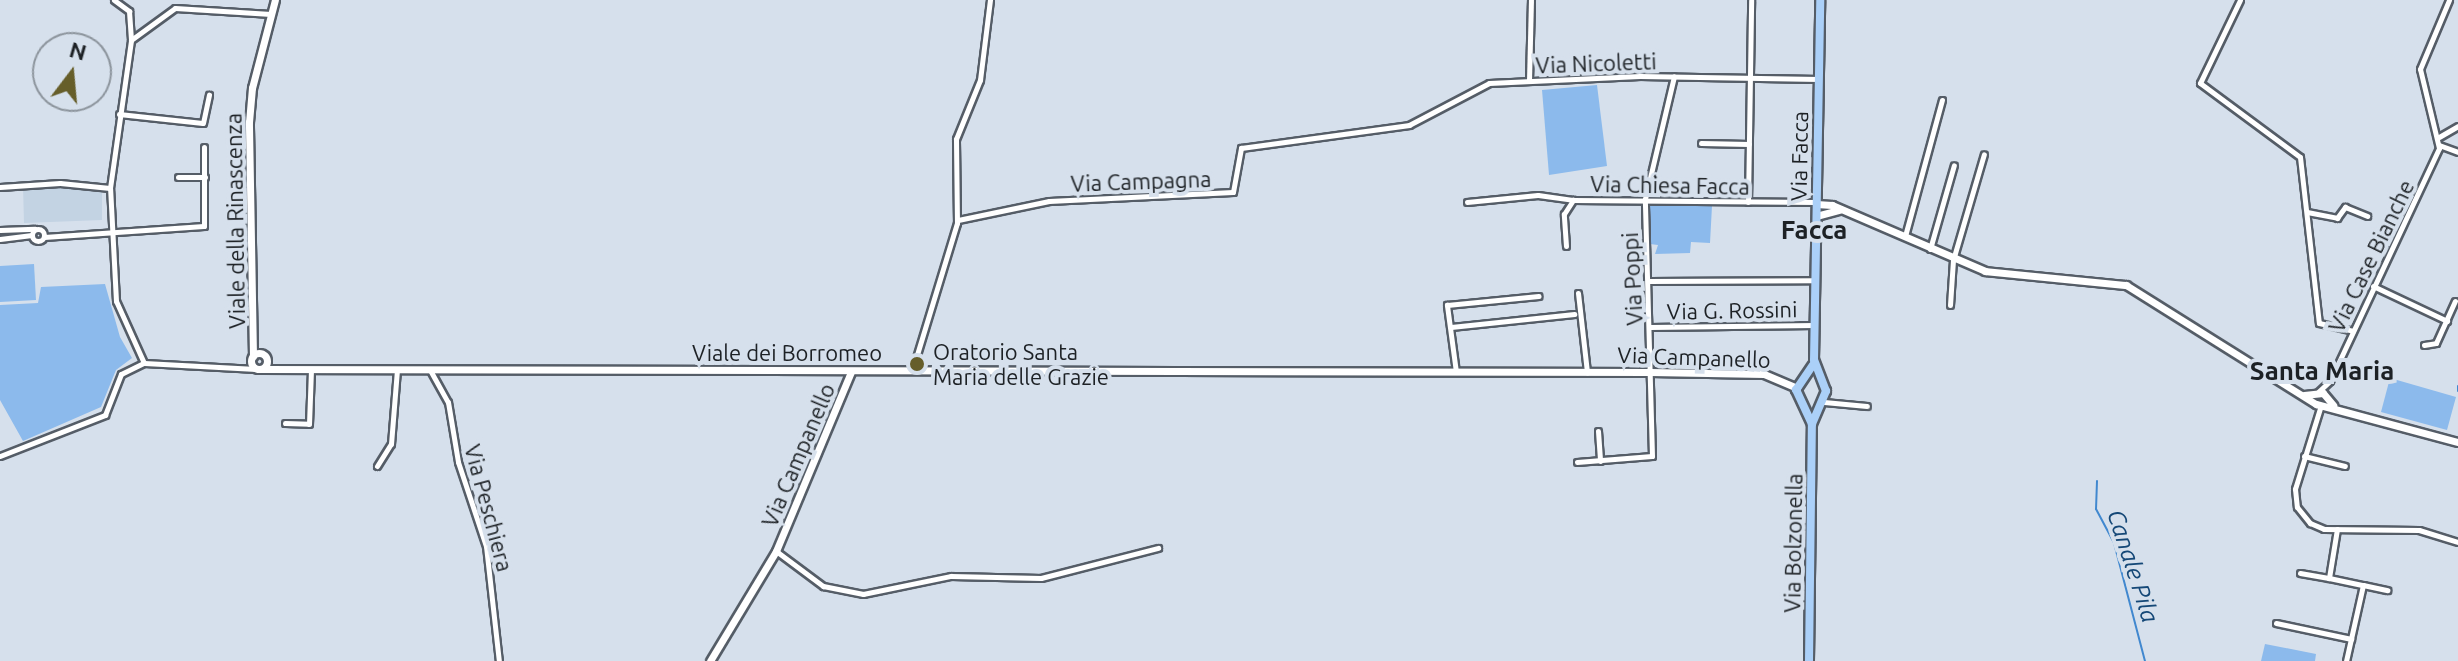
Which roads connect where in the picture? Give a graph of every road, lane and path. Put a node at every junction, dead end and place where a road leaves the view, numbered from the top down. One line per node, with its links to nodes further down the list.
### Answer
1 (114, 0): 10 (street)
2 (275, 0): 9 (main road, Viale della Rinascenza)
3 (990, 0): 41 (street)
4 (1531, 0): 14 (street)
5 (1751, 0): 12 (street)
6 (1820, 0): 13 (main road, Via Facca)
7 (2240, 0): 38 (street)
8 (2449, 0): 20 (street, Via Case Bianche)
9 (271, 14): 10 (street); 64 (main road, Viale della Rinascenza)
10 (131, 40): 17 (street)
11 (1674, 76): 12 (street, Via Nicoletti); 14 (street, Via Nicoletti); 32 (street, Via Poppi)
12 (1749, 77): 13 (street, Via Nicoletti); 22 (street)
13 (1819, 79): 36 (main road, Via Facca)
14 (1529, 81): 19 (street, Via Nicoletti)
15 (209, 95): 17 (street)
16 (1942, 100): 45 (street)
17 (119, 114): 31 (street)
18 (2458, 126): 20 (street)
19 (1385, 130): 41 (street, Via Campagna)
20 (2439, 137): 23 (street, Via Case Bianche)
21 (1701, 143): 22 (street)
22 (1749, 144): 35 (street)
23 (2439, 145): 25 (street); 52 (street, Via Case Bianche)
24 (204, 147): 29 (street)
25 (2458, 152)
26 (1984, 154): 49 (street)
27 (1954, 165): 48 (street)
28 (178, 177): 29 (street)
29 (205, 177): 43 (street)
30 (0, 187): 31 (street)
31 (110, 188): 43 (street)
32 (1645, 199): 33 (street, Via Chiesa Facca); 35 (street, Via Chiesa Facca); 51 (street, Via Poppi)
33 (1573, 200): 34 (street); 47 (street, Via Chiesa Facca)
34 (1467, 202)
35 (1748, 202): 36 (street, Via Chiesa Facca)
36 (1816, 203): 37 (main road); 39 (main road, Via Facca)
37 (1839, 210): 39 (main road); 45 (main road)
38 (2307, 212): 40 (street); 62 (street)
39 (1816, 216): 50 (main road, Via Facca)
40 (2367, 216)
41 (958, 220): 75 (street)
42 (0, 230): 44 (street)
43 (108, 230): 44 (street); 67 (street)
44 (34, 232): 46 (street)
45 (1905, 237): 48 (main road)
46 (0, 239)
47 (1566, 246)
48 (1930, 250): 49 (main road)
49 (1953, 260): 56 (street); 83 (main road)
50 (1815, 280): 51 (street); 59 (main road, Via Facca)
51 (1648, 281): 61 (street, Via Poppi)
52 (2373, 286): 58 (street); 62 (street, Via Case Bianche)
53 (1578, 293): 78 (street, Via Campanello)
54 (1539, 296): 60 (street)
55 (2455, 301): 58 (street)
56 (1950, 305)
57 (1574, 314): 60 (street)
58 (2447, 321): 63 (street)
59 (1815, 325): 61 (street, Via G. Rossini); 66 (main road, Via Facca)
60 (1451, 327): 77 (street)
61 (1650, 327): 79 (street, Via Poppi)
62 (2353, 331): 83 (street, Via Case Bianche)
63 (2424, 345)
64 (253, 355): 65 (main road, Viale della Rinascenza); 69 (street); 71 (main road)
65 (264, 358): 68 (main road, Viale dei Borromeo); 71 (main road)
66 (1814, 360): 80 (main road, Via Facca); 81 (main road, Via Facca)
67 (144, 363): 69 (street); 91 (street)
68 (280, 367): 70 (main road, Viale dei Borromeo); 71 (main road, Viale dei Borromeo)
69 (243, 368): 71 (street)
70 (311, 368): 72 (main road, Viale dei Borromeo); 87 (street)
71 (259, 369)
72 (397, 369): 73 (main road, Viale dei Borromeo); 95 (street)
73 (430, 369): 76 (main road, Viale dei Borromeo); 107 (street, Via Peschiera)
74 (1416, 370): 75 (main road, Viale dei Borromeo); 77 (main road, Via Campanello)
75 (912, 371): 76 (main road, Viale dei Borromeo)
76 (851, 372): 100 (main road, Via Campanello)
77 (1456, 372): 78 (main road, Via Campanello)
78 (1587, 372): 79 (main road, Via Campanello)
79 (1650, 372): 82 (main road, Via Campanello); 93 (street, Via Poppi)
80 (1805, 380): 81 (main road); 82 (main road)
81 (1820, 381): 84 (main road)
82 (1797, 388): 86 (main road, Via Bolzonella)
83 (2320, 398): 90 (main road); 92 (street)
84 (1821, 405): 85 (street); 86 (main road); 88 (main road, Via Bolzonella)
85 (1867, 406)
86 (1804, 407): 88 (main road, Via Bolzonella)
87 (285, 423)
88 (1812, 424): 109 (main road, Via Bolzonella)
89 (1598, 431): 93 (street)
90 (2458, 442)
91 (0, 456)
92 (2304, 456): 96 (street); 97 (street)
93 (1600, 461): 94 (street, Via Poppi)
94 (1577, 462)
95 (377, 466)
96 (2345, 466)
97 (2337, 529): 98 (street); 102 (street)
98 (2458, 542)
99 (1158, 548): 100 (street, Via Campanello)
100 (776, 551): 108 (main road, Via Campanello)
101 (2300, 573): 102 (street)
102 (2329, 578): 103 (street)
103 (2363, 585): 104 (street); 106 (street)
104 (2387, 590)
105 (2276, 623): 106 (street)
106 (2351, 639): 110 (street)
107 (499, 661)
108 (710, 661)
109 (1809, 661)
110 (2346, 661)

